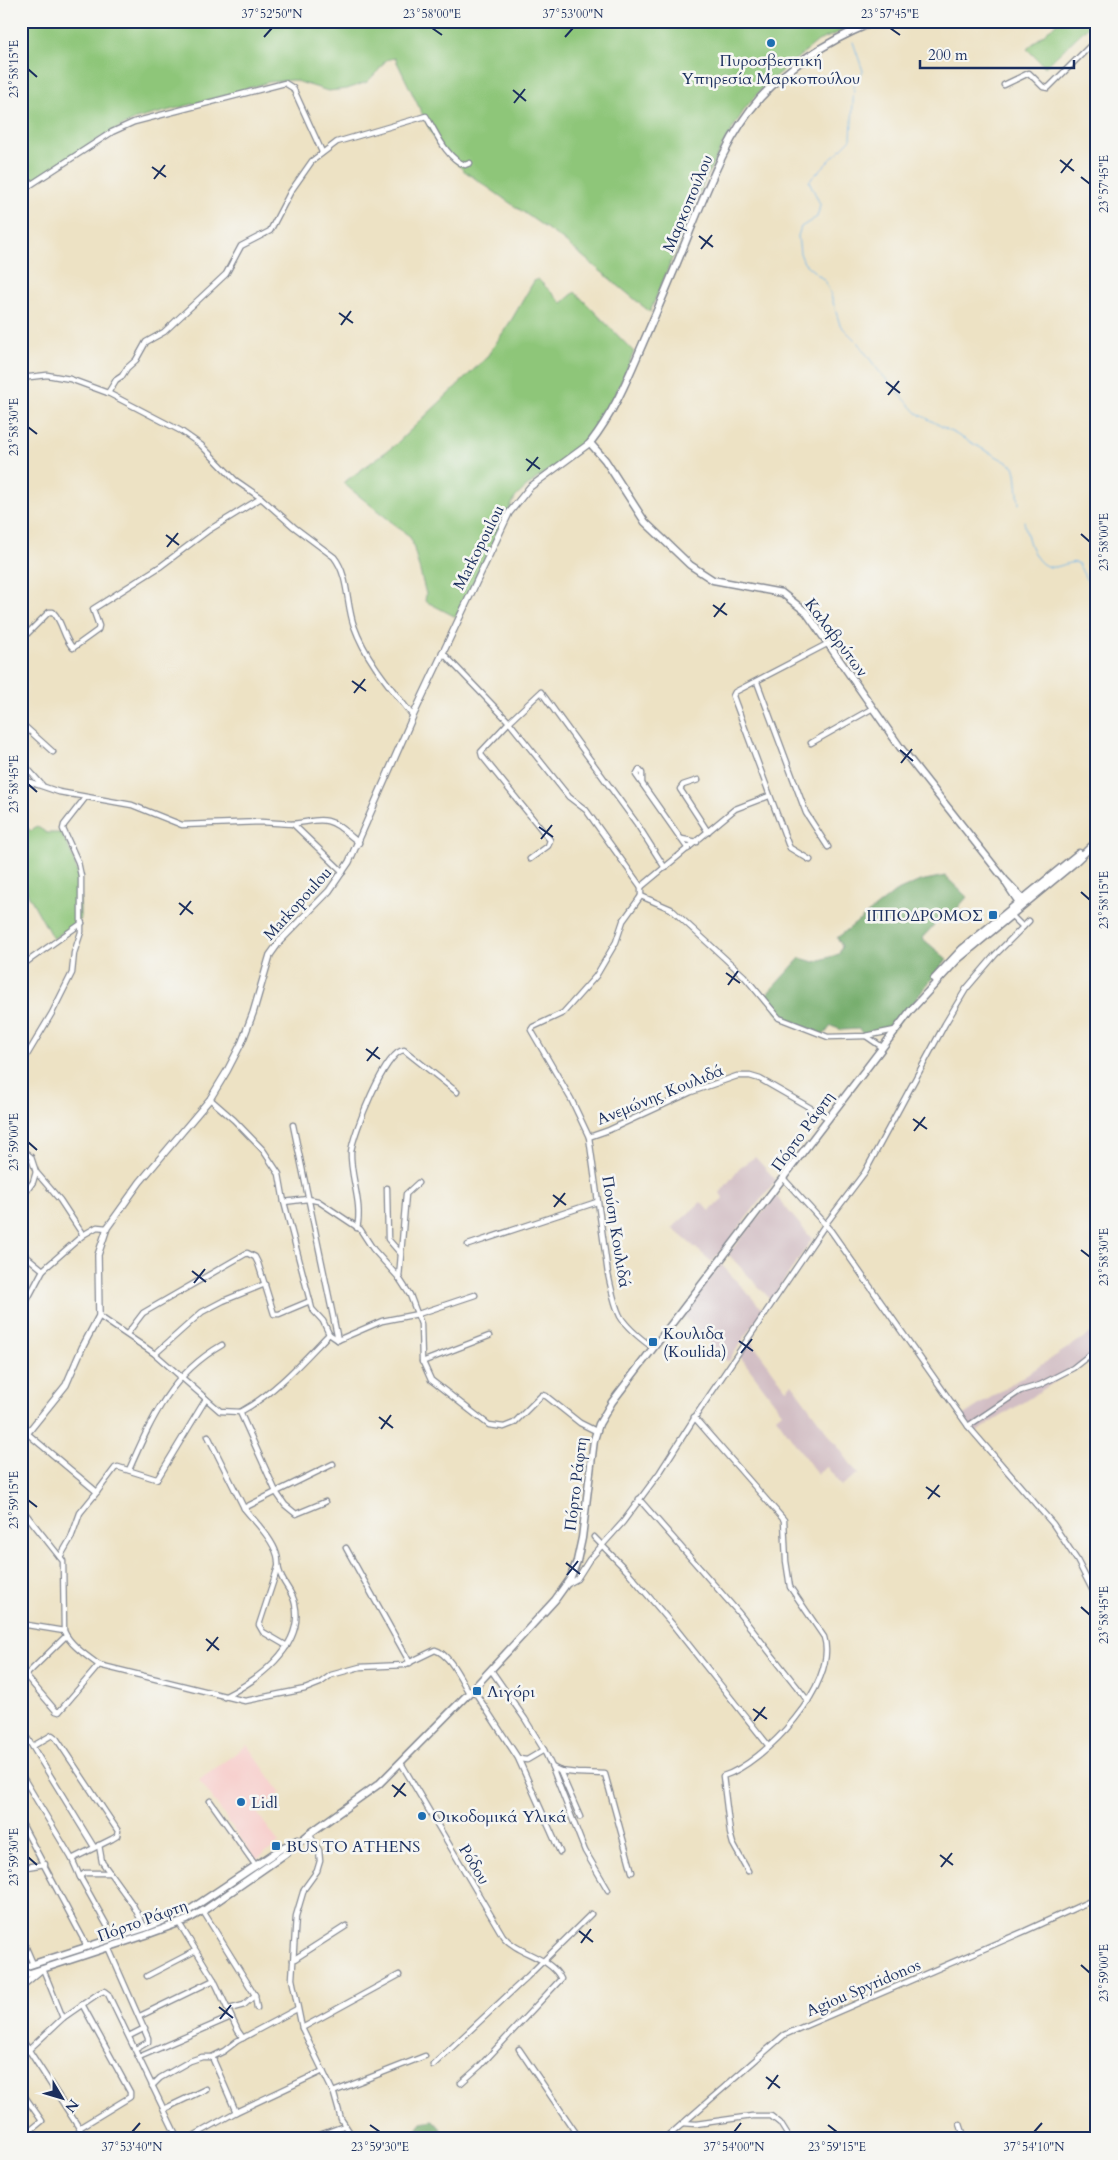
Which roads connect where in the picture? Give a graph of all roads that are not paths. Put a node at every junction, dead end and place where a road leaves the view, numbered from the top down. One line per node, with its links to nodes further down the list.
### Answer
1 (880, 21): 2 (street)
2 (868, 23): 10 (main road, Μαρκοπούλου)
3 (1097, 38): 4 (street)
4 (1004, 85)
5 (322, 152): 6 (street); 7 (street); 9 (street)
6 (470, 163)
7 (21, 191)
8 (21, 378): 9 (street)
9 (108, 393): 11 (street)
10 (590, 443): 13 (main road, Καλαβρύτων); 14 (street, Markopoulou)
11 (261, 498): 12 (street); 17 (street)
12 (21, 640)
13 (827, 644): 15 (street); 16 (main road, Καλαβρύτων)
14 (442, 652): 17 (street, Markopoulou); 18 (street)
15 (757, 682): 27 (street); 35 (street)
16 (873, 708): 20 (street); 43 (main road, Καλαβρύτων)
17 (413, 716): 33 (street, Markopoulou)
18 (509, 722): 37 (street); 39 (street); 41 (street)
19 (21, 723): 21 (street)
20 (811, 743)
21 (53, 752)
22 (21, 762): 26 (street)
23 (21, 779): 26 (street)
24 (698, 780): 30 (street)
25 (642, 784): 31 (street)
26 (43, 786): 28 (street)
27 (769, 796): 30 (street); 38 (street)
28 (85, 798): 29 (street); 46 (street)
29 (293, 824): 33 (street); 40 (street)
30 (708, 832): 32 (street)
31 (682, 840): 32 (street); 36 (street)
32 (697, 842): 36 (street)
33 (359, 843): 40 (street, Markopoulou)
34 (1094, 843): 43 (main road, Πόρτο Ράφτη)
35 (828, 848)
36 (688, 849): 39 (street)
37 (530, 859)
38 (810, 860)
39 (665, 868): 41 (street)
40 (343, 872): 55 (street, Markopoulou)
41 (641, 887): 42 (street)
42 (641, 896): 51 (street); 58 (street, Ανεμώνης Κουλιδά)
43 (1022, 902): 44 (main road, Πόρτο Ράφτη); 49 (main road, Πόρτο Ράφτη)
44 (1011, 915): 47 (street); 49 (main road, Πόρτο Ράφτη)
45 (1029, 921): 47 (street)
46 (82, 923): 48 (street); 53 (street)
47 (1023, 927): 68 (street)
48 (21, 966)
49 (911, 1010): 50 (main road, Πόρτο Ράφτη)
50 (895, 1030): 51 (street); 52 (main road, Πόρτο Ράφτη)
51 (866, 1036): 52 (street)
52 (882, 1047): 56 (main road, Πόρτο Ράφτη)
53 (21, 1065)
54 (457, 1092): 70 (street)
55 (210, 1099): 66 (street); 69 (street, Markopoulou)
56 (828, 1118): 58 (street, Ανεμώνης Κουλιδά); 61 (main road, Πόρτο Ράφτη)
57 (293, 1125): 65 (street)
58 (589, 1137): 67 (street, Πούση Κουλιδά)
59 (21, 1149): 60 (street)
60 (36, 1172): 64 (street); 71 (street)
61 (784, 1179): 68 (street); 90 (main road, Πόρτο Ράφτη)
62 (418, 1183): 74 (street)
63 (387, 1188): 74 (street)
64 (21, 1198)
65 (308, 1198): 66 (street); 70 (street); 88 (street)
66 (284, 1202): 81 (street)
67 (598, 1202): 72 (street); 90 (street, Πούση Κουλιδά)
68 (825, 1225): 97 (street); 98 (street)
69 (107, 1228): 71 (street); 84 (street, Markopoulou)
70 (357, 1228): 76 (street)
71 (83, 1235): 75 (street)
72 (468, 1245)
73 (21, 1252): 75 (street)
74 (402, 1254): 76 (street)
75 (43, 1270): 80 (street)
76 (399, 1278): 83 (street)
77 (265, 1284): 81 (street); 85 (street); 91 (street)
78 (21, 1292): 80 (street)
79 (475, 1295): 83 (street)
80 (28, 1298): 82 (street)
81 (310, 1301): 86 (street)
82 (21, 1306)
83 (418, 1314): 88 (street); 93 (street)
84 (99, 1316): 85 (street); 100 (street, Markopoulou)
85 (127, 1334): 91 (street)
86 (329, 1334): 88 (street); 96 (street)
87 (489, 1336): 93 (street)
88 (338, 1340)
89 (222, 1345): 94 (street)
90 (652, 1347): 99 (main road, Πόρτο Ράφτη)
91 (155, 1354): 94 (street)
92 (1092, 1354): 98 (street)
93 (422, 1362): 99 (street)
94 (182, 1377): 95 (street); 104 (street)
95 (206, 1399): 96 (street); 104 (street)
96 (240, 1412): 106 (street)
97 (694, 1417): 107 (street); 130 (street)
98 (968, 1426): 119 (street)
99 (596, 1431): 115 (main road, Πόρτο Ράφτη)
100 (28, 1434): 102 (street, Markopoulou); 105 (street)
101 (208, 1436): 110 (street)
102 (21, 1441)
103 (333, 1464): 106 (street)
104 (129, 1470): 105 (street)
105 (97, 1492): 114 (street)
106 (276, 1492): 108 (street); 110 (street)
107 (638, 1500): 112 (street); 130 (street)
108 (325, 1502)
109 (21, 1508): 114 (street)
110 (244, 1508): 117 (street)
111 (594, 1537): 112 (street)
112 (603, 1545): 116 (street); 132 (street)
113 (346, 1548): 123 (street)
114 (60, 1557): 121 (street)
115 (578, 1557): 116 (street); 118 (main road, Πόρτο Ράφτη)
116 (589, 1560): 118 (street)
117 (278, 1566): 122 (street); 122 (street)
118 (566, 1585): 125 (main road, Πόρτο Ράφτη)
119 (1097, 1599)
120 (21, 1624): 121 (street)
121 (65, 1633): 124 (street); 126 (street)
122 (287, 1646): 129 (street)
123 (410, 1663): 128 (street); 129 (street)
124 (99, 1665): 126 (street); 129 (street)
125 (491, 1670): 128 (main road, Πόρτο Ράφτη); 134 (street)
126 (26, 1676): 127 (street)
127 (21, 1680)
128 (471, 1691): 135 (street); 136 (main road, Πόρτο Ράφτη)
129 (224, 1697)
130 (808, 1701): 132 (street)
131 (21, 1728): 133 (street)
132 (768, 1745): 150 (street)
133 (32, 1746): 144 (street); 144 (street)
134 (544, 1750): 135 (street); 137 (street)
135 (518, 1758): 145 (street)
136 (401, 1763): 143 (main road, Πόρτο Ράφτη); 167 (street, Ρόδου)
137 (552, 1767): 138 (street); 154 (street)
138 (560, 1771): 141 (street); 151 (street)
139 (21, 1774): 146 (street)
140 (210, 1801): 148 (street)
141 (580, 1817)
142 (21, 1822): 147 (street)
143 (309, 1834): 148 (main road, Πόρτο Ράφτη); 156 (main road, Πόρτο Ράφτη); 166 (street)
144 (97, 1846): 146 (street); 152 (street)
145 (560, 1852)
146 (72, 1859): 153 (street)
147 (45, 1864): 149 (street); 163 (street)
148 (256, 1866): 160 (main road, Πόρτο Ράφτη)
149 (21, 1868)
150 (748, 1871)
151 (632, 1872)
152 (110, 1873): 153 (street); 160 (street)
153 (80, 1877): 162 (street)
154 (608, 1890)
155 (1097, 1898): 205 (street, Agiou Spyridonos)
156 (203, 1911): 158 (main road, Πόρτο Ράφτη); 176 (street)
157 (591, 1914): 167 (street)
158 (179, 1923): 164 (main road, Πόρτο Ράφτη); 165 (street)
159 (346, 1926): 166 (street)
160 (145, 1928): 162 (main road, Πόρτο Ράφτη)
161 (21, 1936): 168 (street)
162 (114, 1938): 163 (main road, Πόρτο Ράφτη)
163 (86, 1946): 168 (main road, Πόρτο Ράφτη)
164 (108, 1947): 170 (main road, Πόρτο Ράφτη); 181 (street)
165 (195, 1951): 173 (street); 174 (street)
166 (293, 1960): 180 (street)
167 (544, 1962): 196 (street); 198 (street, Ρόδου)
168 (33, 1964): 169 (main road, Πόρτο Ράφτη)
169 (21, 1968)
170 (43, 1969): 172 (main road, Πόρτο Ράφτη); 175 (street); 183 (street)
171 (399, 1975): 185 (street)
172 (21, 1976)
173 (147, 1976)
174 (214, 1980): 179 (street); 181 (street)
175 (21, 1987)
176 (255, 1995): 178 (street); 179 (street)
177 (82, 2004): 183 (street); 186 (street); 208 (street)
178 (257, 2008)
179 (228, 2009): 182 (street)
180 (297, 2009): 185 (street); 188 (street)
181 (140, 2016): 184 (street)
182 (231, 2017): 188 (street); 195 (street)
183 (63, 2018): 191 (street)
184 (145, 2028): 186 (street); 189 (street)
185 (302, 2028): 197 (street)
186 (129, 2036): 189 (street)
187 (21, 2038): 191 (street)
188 (243, 2038): 192 (street)
189 (136, 2049): 195 (street)
190 (519, 2049): 215 (street)
191 (29, 2051): 194 (street); 208 (street)
192 (212, 2056): 199 (street); 204 (street)
193 (425, 2056): 202 (street)
194 (21, 2057)
195 (139, 2057): 199 (street)
196 (433, 2065)
197 (323, 2071): 202 (street); 204 (street)
198 (461, 2083)
199 (152, 2086): 203 (street)
200 (206, 2089): 203 (street)
201 (21, 2091): 209 (street)
202 (333, 2092): 207 (street)
203 (164, 2109): 211 (street)
204 (236, 2112): 212 (street)
205 (682, 2123): 216 (street, Agiou Spyridonos); 217 (street)
206 (960, 2124): 218 (street)
207 (344, 2126): 213 (street); 214 (street)
208 (79, 2128): 210 (street)
209 (21, 2138)
210 (83, 2139)
211 (178, 2139)
212 (188, 2139)
213 (309, 2139)
214 (354, 2139)
215 (580, 2139)
216 (665, 2139)
217 (790, 2139)
218 (964, 2139)

